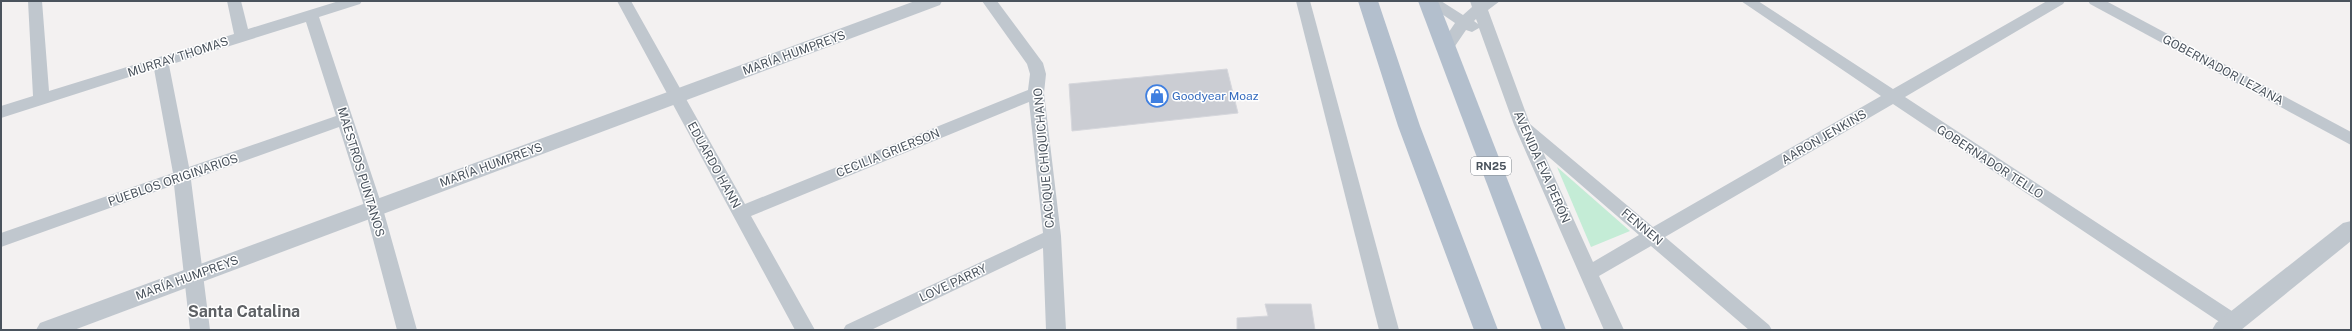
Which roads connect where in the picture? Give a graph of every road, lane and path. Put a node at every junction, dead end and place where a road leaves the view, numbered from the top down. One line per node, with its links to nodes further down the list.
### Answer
1 (35, 1): 23 (street)
2 (234, 1): 17 (street)
3 (354, 1): 14 (street, MURRAY THOMAS)
4 (624, 1): 21 (street, EDUARDO HANN)
5 (933, 1): 21 (street, MARÍA HUMPREYS)
6 (989, 1): 20 (street, CACIQUE CHIQUICHANO)
7 (1303, 1): 44 (street)
8 (1368, 1): 45 (main road)
9 (1429, 1): 15 (street); 18 (main road, RN25)
10 (1748, 1): 22 (street, GOBERNADOR TELLO)
11 (2058, 1): 22 (street, AARON JENKINS)
12 (2095, 1): 27 (street, GOBERNADOR LEZANA)
13 (1483, 3): 15 (street); 16 (street, AVENIDA EVA PERÓN)
14 (311, 15): 17 (street, MURRAY THOMAS); 25 (street, MAESTROS PUNTANOS)
15 (1462, 22): 16 (street); 18 (street)
16 (1488, 35): 26 (street, AVENIDA EVA PERÓN)
17 (242, 37): 19 (street, MURRAY THOMAS)
18 (1446, 48): 46 (main road, RN25)
19 (161, 62): 23 (street, MURRAY THOMAS); 28 (street)
20 (1036, 94): 30 (street, CECILIA GRIERSON); 32 (street, CACIQUE CHIQUICHANO)
21 (677, 96): 29 (street, MARÍA HUMPREYS); 30 (street, EDUARDO HANN)
22 (1892, 98): 33 (street, AARON JENKINS); 37 (street, GOBERNADOR TELLO)
23 (41, 100): 24 (street, MURRAY THOMAS)
24 (1, 112)
25 (344, 119): 28 (street, PUEBLOS ORIGINARIOS); 29 (street, MAESTROS PUNTANOS)
26 (1522, 125): 33 (street, FENNEN); 35 (street, AVENIDA EVA PERÓN)
27 (2351, 139)
28 (182, 177): 34 (street, PUEBLOS ORIGINARIOS); 36 (street)
29 (374, 209): 36 (street, MARÍA HUMPREYS); 40 (street, MAESTROS PUNTANOS)
30 (740, 213): 41 (street, EDUARDO HANN)
31 (2351, 229): 37 (street)
32 (1052, 236): 42 (street, LOVE PARRY); 43 (street, CACIQUE CHIQUICHANO)
33 (1653, 236): 35 (street, AARON JENKINS); 48 (street, FENNEN)
34 (1, 240)
35 (1589, 273): 47 (street, AVENIDA EVA PERÓN)
36 (194, 276): 38 (street, MARÍA HUMPREYS); 39 (street)
37 (2229, 326)
38 (48, 330)
39 (200, 330)
40 (407, 330)
41 (805, 330)
42 (854, 330)
43 (1056, 330)
44 (1389, 330)
45 (1486, 330)
46 (1554, 330)
47 (1614, 330)
48 (1762, 330)

